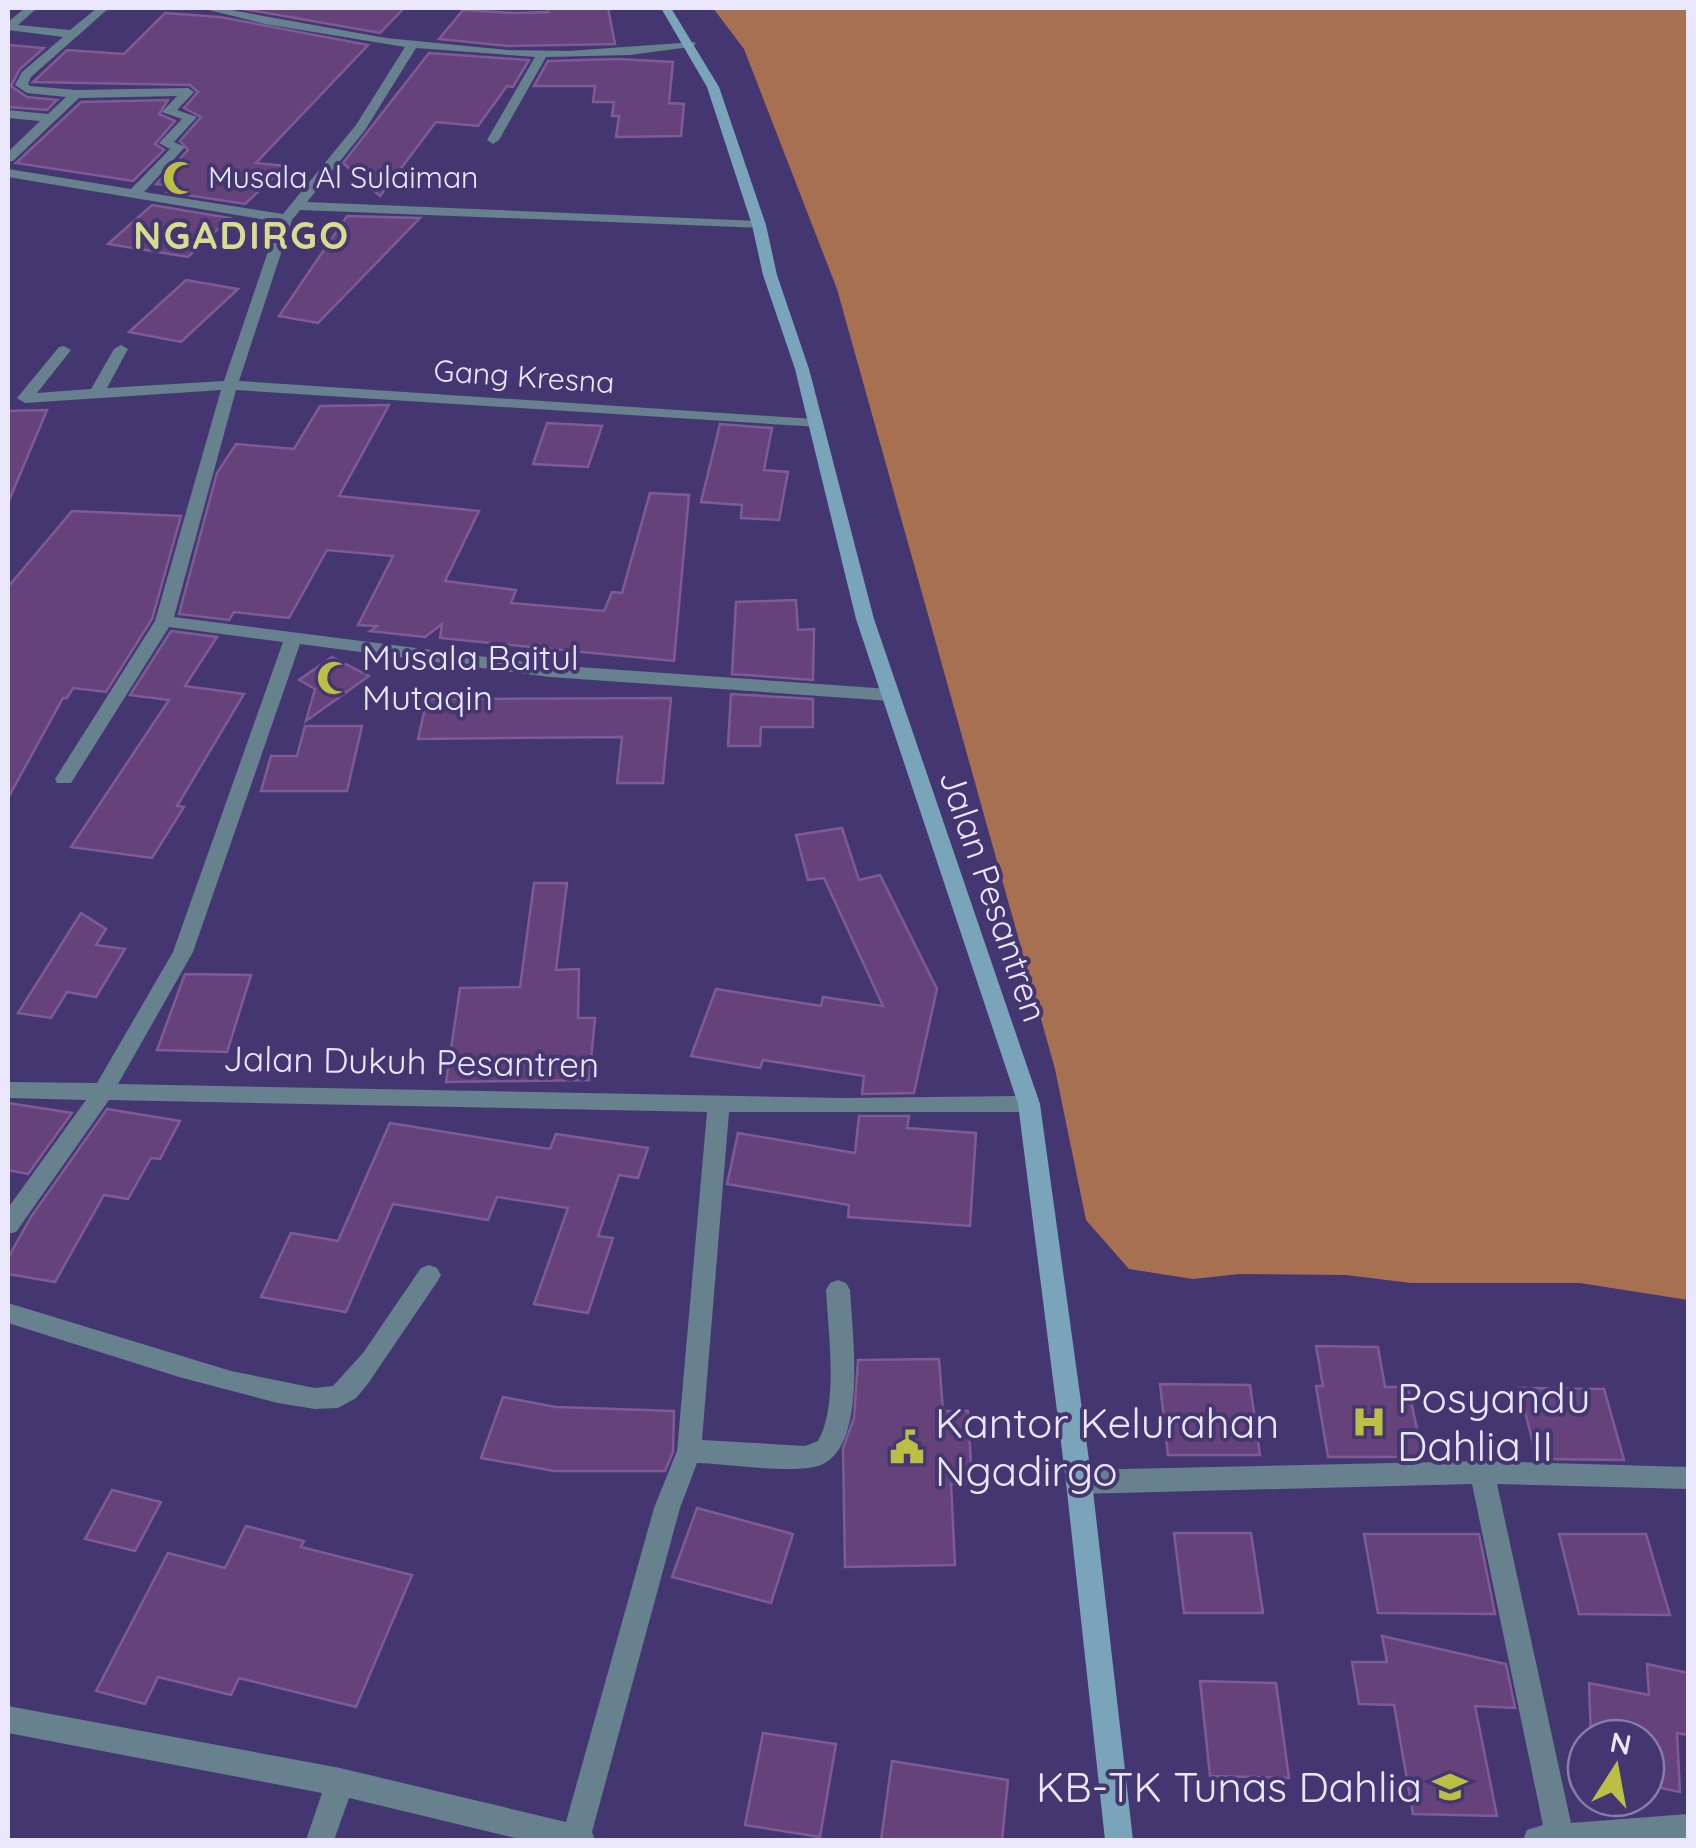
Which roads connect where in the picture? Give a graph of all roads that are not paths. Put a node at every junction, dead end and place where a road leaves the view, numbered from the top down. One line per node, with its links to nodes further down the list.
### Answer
1 (30, 8): 5 (street)
2 (103, 8): 5 (street)
3 (206, 8): 6 (street)
4 (666, 8): 7 (main road, Jalan Pesantren)
5 (72, 34): 9 (street)
6 (413, 44): 8 (street); 16 (street)
7 (690, 44): 8 (street); 18 (main road, Jalan Pesantren)
8 (543, 53): 12 (street)
9 (76, 94): 11 (street); 15 (street)
10 (8, 114): 11 (street)
11 (50, 118): 13 (street)
12 (493, 140)
13 (8, 158)
14 (8, 173): 15 (street)
15 (134, 194): 17 (street)
16 (300, 206): 17 (street); 18 (street)
17 (286, 219): 21 (street)
18 (759, 224): 23 (main road, Jalan Pesantren)
19 (121, 349): 22 (street)
20 (64, 350): 22 (street, Gang Kresna)
21 (230, 385): 22 (street, Gang Kresna); 23 (street, Gang Kresna); 24 (street)
22 (96, 394)
23 (814, 424): 26 (main road, Jalan Pesantren)
24 (164, 620): 25 (street); 27 (street)
25 (293, 639): 26 (street); 29 (street)
26 (890, 696): 31 (main road, Jalan Pesantren)
27 (64, 779)
28 (8, 1090): 29 (street, Jalan Dukuh Pesantren)
29 (101, 1095): 30 (street, Jalan Dukuh Pesantren); 32 (street)
30 (720, 1104): 31 (street, Jalan Dukuh Pesantren); 36 (street)
31 (1029, 1104): 39 (main road, Jalan Pesantren)
32 (8, 1225)
33 (429, 1275): 35 (street)
34 (838, 1290): 36 (street)
35 (8, 1313)
36 (689, 1451): 43 (street)
37 (1482, 1472): 38 (street); 39 (street); 47 (street)
38 (1688, 1478)
39 (1079, 1482): 45 (main road, Jalan Pesantren)
40 (8, 1720): 41 (street)
41 (340, 1782): 43 (street); 44 (street)
42 (1688, 1828): 47 (street)
43 (578, 1839)
44 (320, 1840)
45 (1119, 1840)
46 (1537, 1840): 47 (street)
47 (1560, 1840)

